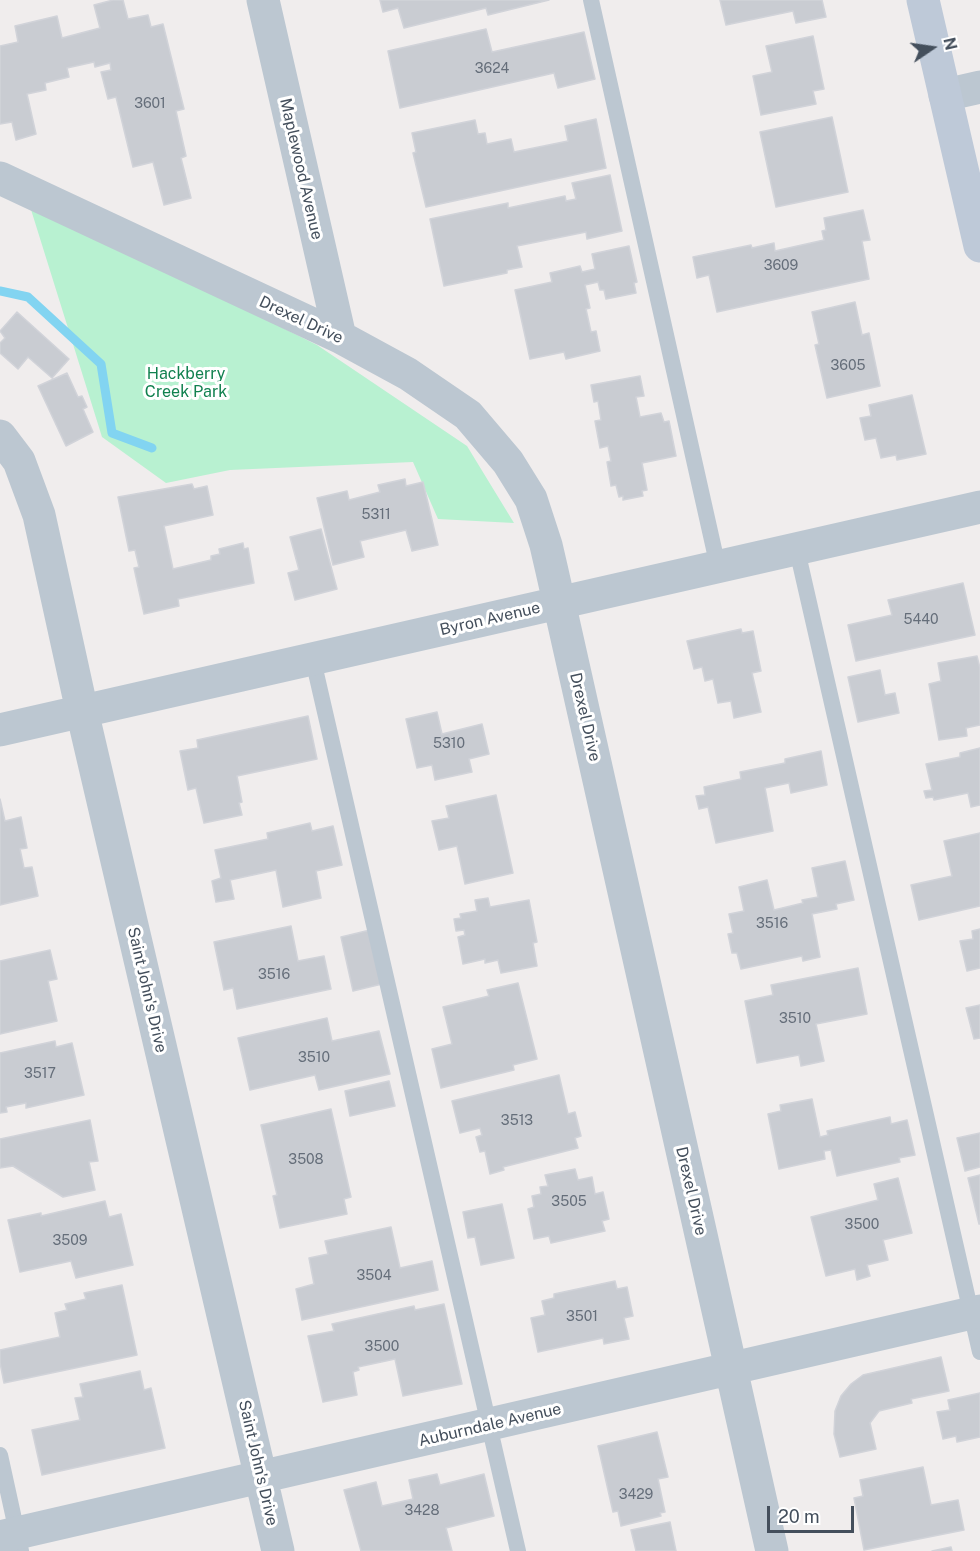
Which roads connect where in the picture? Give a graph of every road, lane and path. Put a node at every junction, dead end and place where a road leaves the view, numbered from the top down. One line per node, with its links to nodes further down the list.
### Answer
1 (263, 0): 8 (street, Maplewood Avenue)
2 (591, 0): 12 (lane)
3 (923, 0): 5 (main road)
4 (980, 87): 5 (street)
5 (945, 95): 7 (main road)
6 (0, 178): 8 (street, Drexel Drive)
7 (980, 246)
8 (340, 338): 13 (street, Drexel Drive)
9 (0, 436): 15 (street, Saint John's Drive)
10 (980, 507): 11 (street, Byron Avenue)
11 (797, 550): 12 (street, Byron Avenue); 17 (lane)
12 (718, 567): 13 (street, Byron Avenue)
13 (559, 603): 14 (street, Byron Avenue); 19 (street, Drexel Drive)
14 (313, 660): 15 (street, Byron Avenue); 20 (lane)
15 (82, 711): 16 (street, Byron Avenue); 22 (street, Saint John's Drive)
16 (0, 730)
17 (975, 1312): 18 (lane); 19 (street, Auburndale Avenue)
18 (980, 1352)
19 (731, 1369): 20 (street, Auburndale Avenue); 26 (street, Drexel Drive)
20 (489, 1425): 22 (street, Auburndale Avenue); 25 (lane)
21 (0, 1455): 23 (lane)
22 (261, 1477): 23 (street, Auburndale Avenue); 24 (street, Saint John's Drive)
23 (13, 1541)
24 (278, 1551)
25 (518, 1551)
26 (772, 1551)

